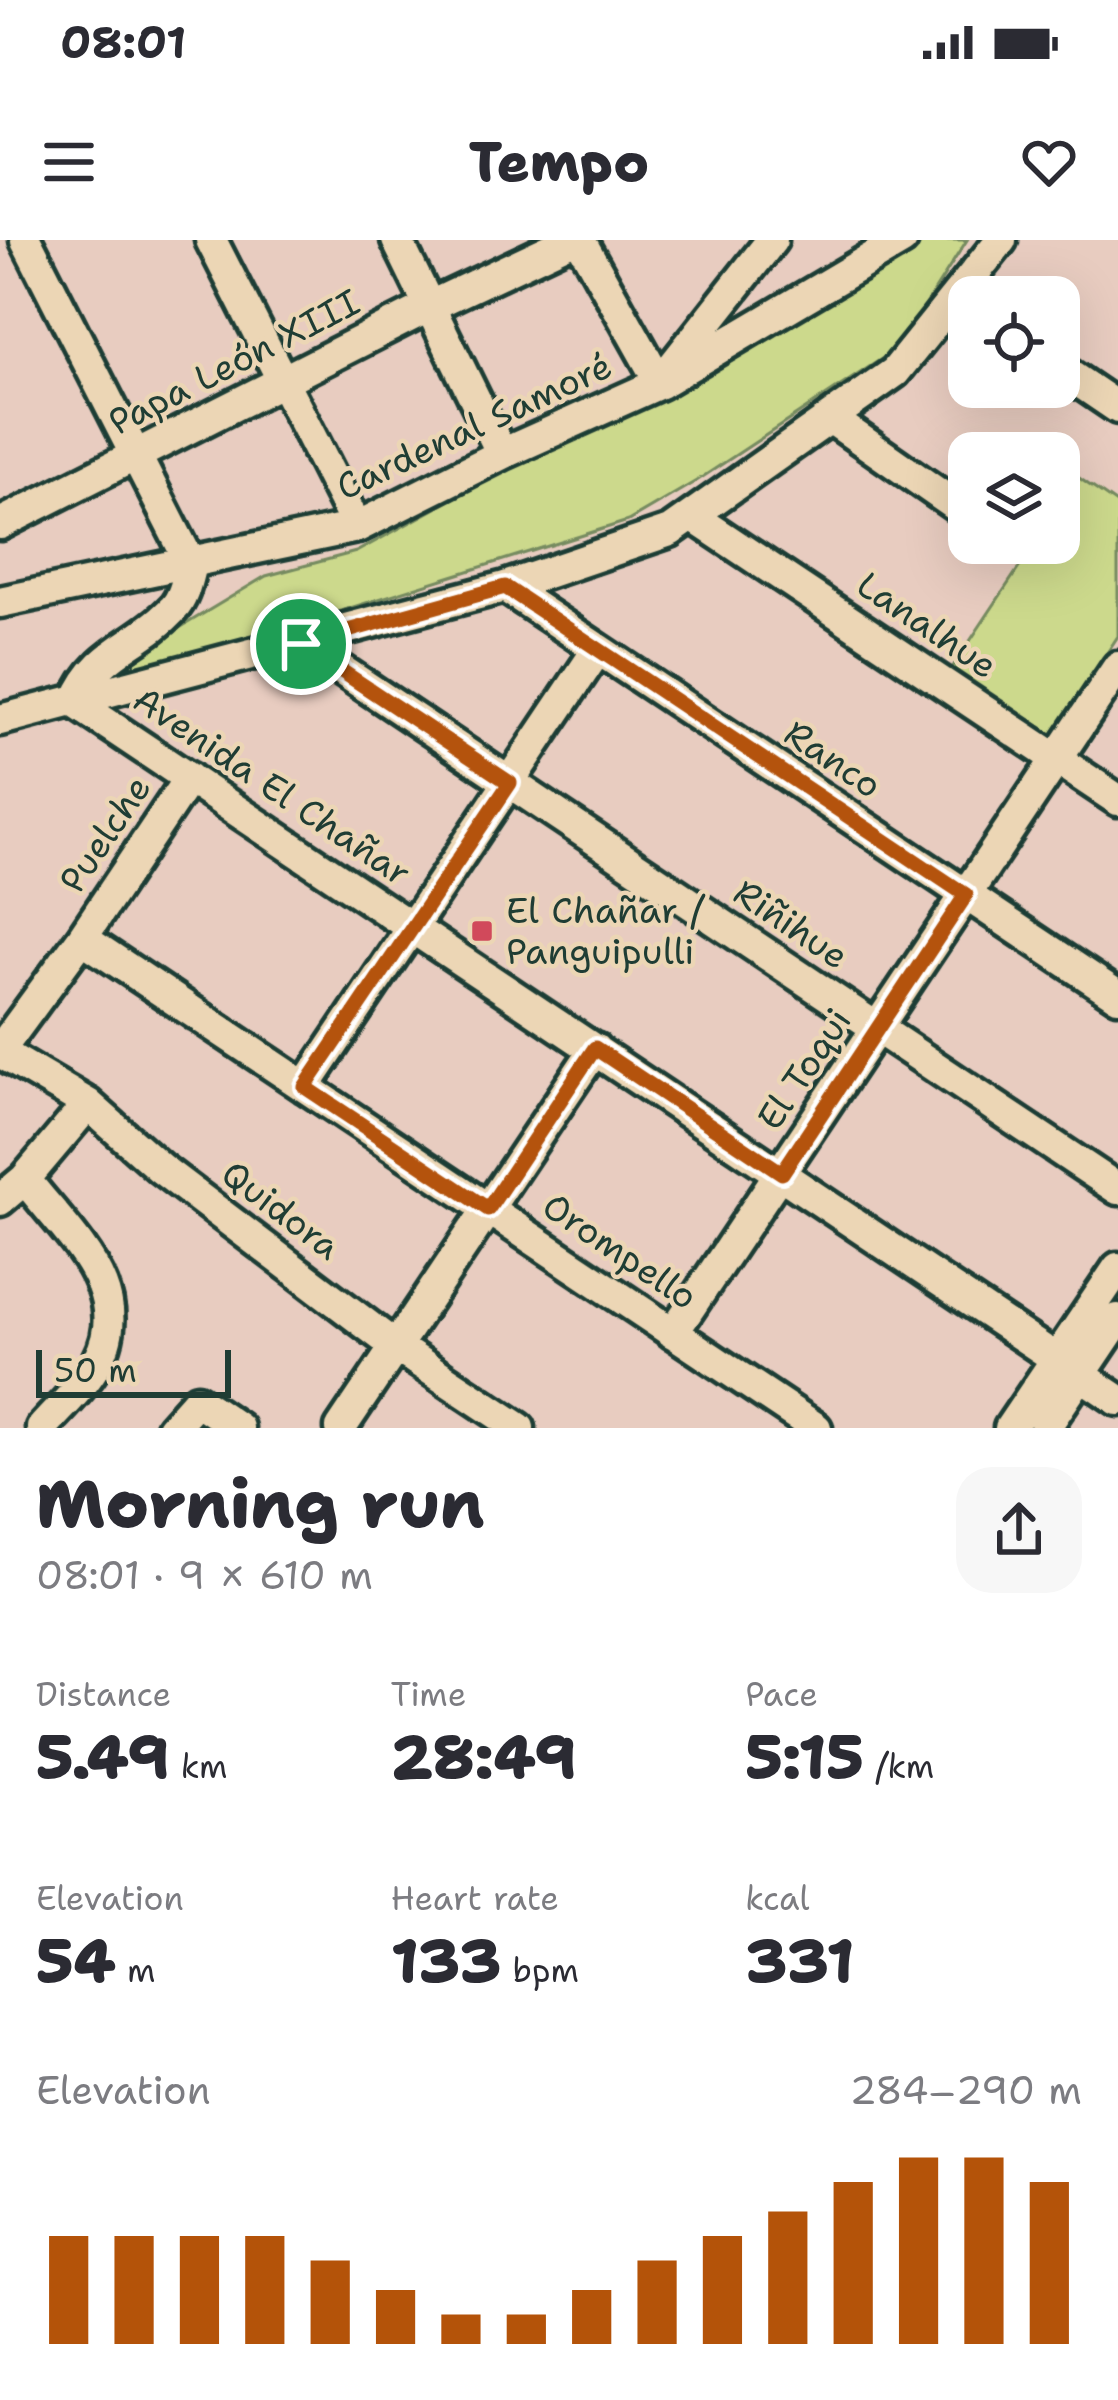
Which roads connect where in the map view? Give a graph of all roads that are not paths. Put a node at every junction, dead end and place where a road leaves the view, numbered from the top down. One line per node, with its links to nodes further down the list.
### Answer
1 (26, 240): 16 (street)
2 (211, 240): 10 (street)
3 (397, 240): 9 (street)
4 (570, 240): 9 (street, Papa León XIII)
5 (580, 240): 12 (street)
6 (772, 240): 12 (street, Cardenal Samoré)
7 (902, 240): 12 (street)
8 (1001, 240): 14 (street)
9 (430, 306): 10 (street, Papa León XIII); 15 (street)
10 (282, 380): 16 (street, Papa León XIII); 20 (street)
11 (1080, 382): 13 (street)
12 (660, 383): 15 (street, Cardenal Samoré)
13 (1118, 408)
14 (830, 418): 17 (street); 18 (street)
15 (502, 454): 20 (street, Cardenal Samoré)
16 (136, 456): 19 (street, Papa León XIII); 21 (street)
17 (948, 500)
18 (692, 516): 22 (street); 29 (street, Lanalhue)
19 (0, 524)
20 (357, 527): 21 (street, Cardenal Samoré)
21 (191, 564): 23 (street, Cardenal Samoré); 27 (street, Avenida El Chañar)
22 (505, 587): 24 (street); 25 (street, Ranco)
23 (0, 602)
24 (301, 644): 27 (street); 31 (street, Riñihue)
25 (598, 650): 31 (street); 33 (street, Ranco)
26 (1118, 668): 29 (street, El Toqui)
27 (76, 703): 28 (street); 30 (street, Avenida El Chañar)
28 (0, 720)
29 (1057, 759): 32 (street, Lanalhue); 33 (street, El Toqui)
30 (189, 778): 34 (street, Avenida El Chañar); 35 (street, Puelche)
31 (510, 783): 34 (street); 37 (street, Riñihue)
32 (1118, 800)
33 (966, 895): 36 (street, Ranco); 37 (street, El Toqui)
34 (414, 928): 38 (street, Avenida El Chañar); 40 (street)
35 (82, 938): 39 (street, Puelche); 40 (street, Orompello)
36 (1118, 996)
37 (878, 1028): 42 (street, El Toqui); 44 (street, Riñihue)
38 (595, 1048): 42 (street, Avenida El Chañar); 46 (street)
39 (0, 1051): 41 (street, Quidora)
40 (305, 1087): 46 (street, Orompello)
41 (88, 1104): 43 (street); 50 (street, Quidora)
42 (782, 1173): 49 (street, El Toqui); 51 (street, Avenida El Chañar)
43 (25, 1179): 45 (street); 53 (street)
44 (1118, 1189)
45 (0, 1200)
46 (488, 1209): 49 (street, Orompello); 50 (street)
47 (1118, 1268): 51 (street)
48 (1118, 1319): 51 (street)
49 (674, 1333): 58 (street, Orompello)
50 (395, 1346): 56 (street); 57 (street, Quidora)
51 (1069, 1366): 52 (street, Avenida El Chañar); 59 (street); 60 (street)
52 (1118, 1400)
53 (42, 1428)
54 (172, 1428): 55 (street)
55 (238, 1428)
56 (341, 1428)
57 (519, 1428)
58 (816, 1428)
59 (1010, 1428)
60 (1045, 1428)

